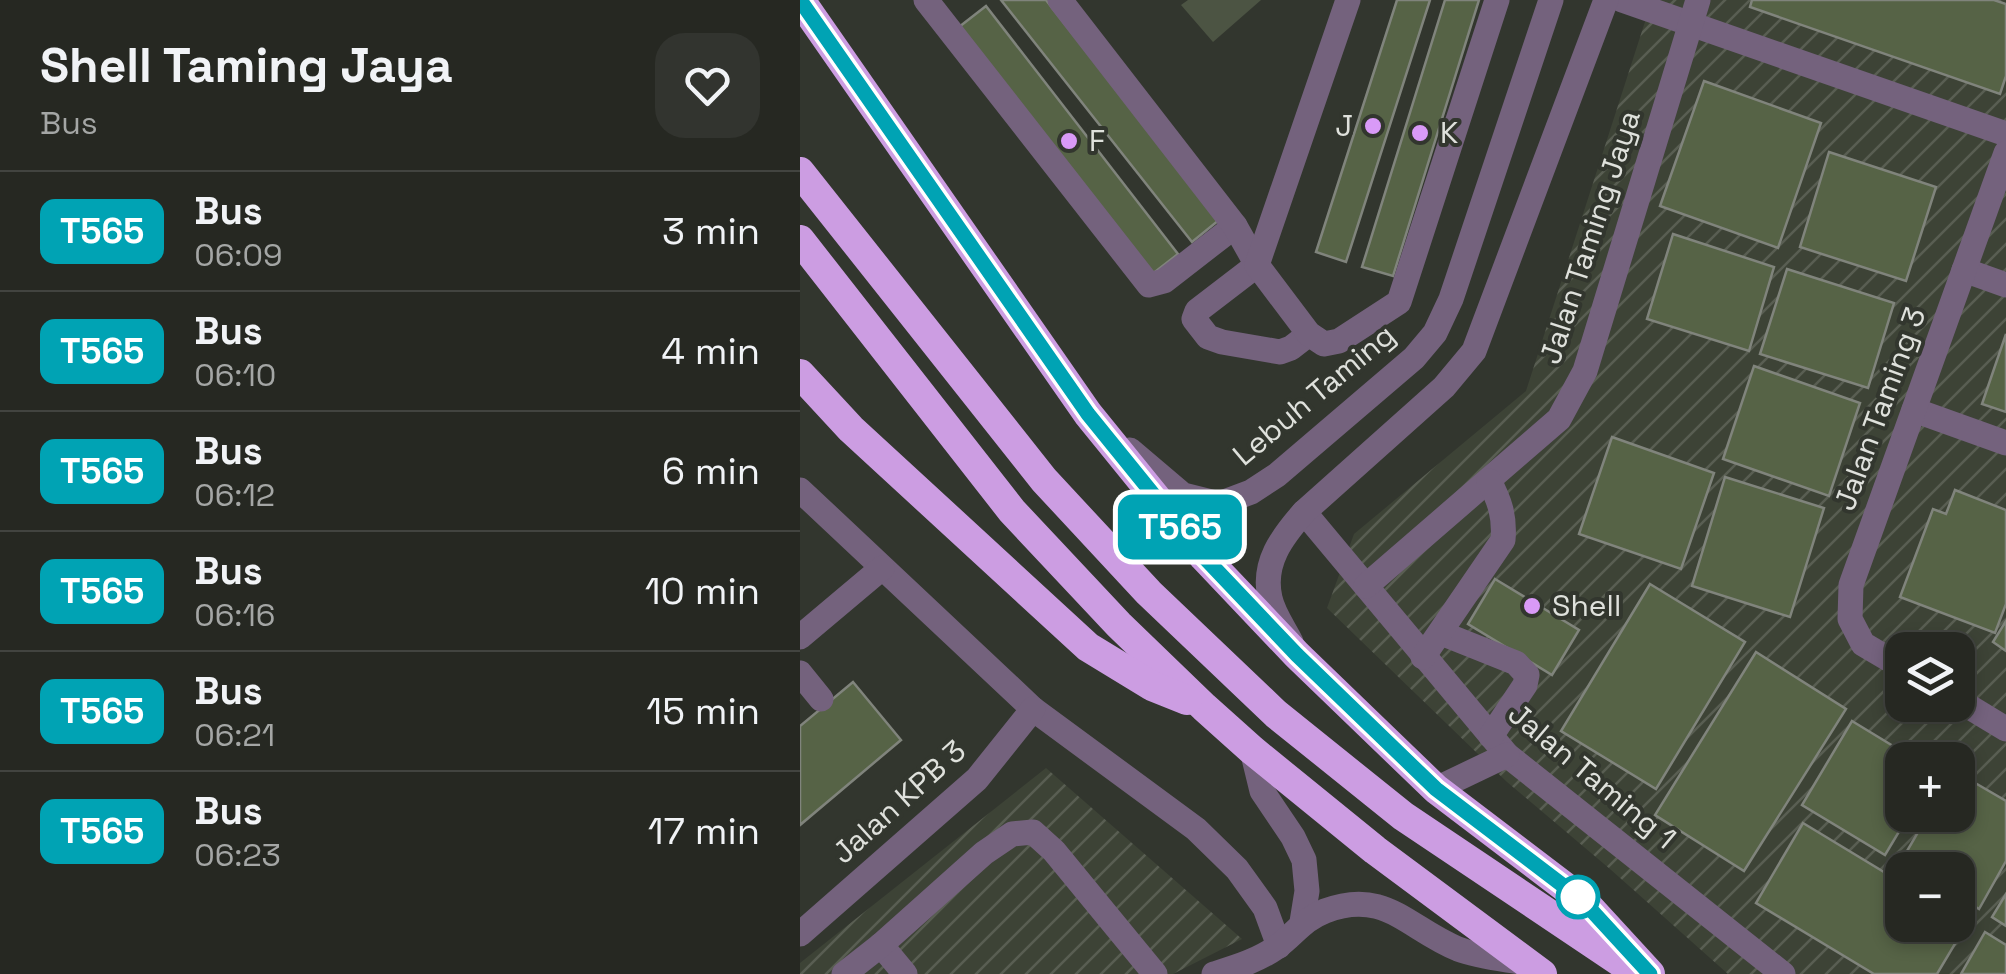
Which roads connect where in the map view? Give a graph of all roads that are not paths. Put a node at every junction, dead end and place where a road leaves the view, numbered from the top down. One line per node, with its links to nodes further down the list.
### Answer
1 (800, 0): 21 (highway)
2 (926, 0): 13 (street)
3 (1060, 0): 13 (street)
4 (1348, 0): 15 (street)
5 (1497, 0): 18 (street)
6 (1551, 0): 21 (street, Lebuh Taming)
7 (1606, 0): 25 (street)
8 (1622, 0): 9 (street)
9 (1695, 11): 10 (street); 23 (street, Jalan Taming Jaya)
10 (2006, 134)
11 (2006, 153): 16 (street, Jalan Taming 3)
12 (800, 172): 51 (highway)
13 (1235, 226): 15 (street)
14 (800, 240): 35 (highway)
15 (1257, 265): 18 (street); 18 (street)
16 (1964, 270): 17 (street); 20 (street, Jalan Taming 3)
17 (2006, 285)
18 (1308, 334)
19 (800, 374): 35 (highway)
20 (1914, 410): 22 (street); 32 (street, Jalan Taming 3)
21 (1088, 414): 30 (highway)
22 (2006, 443)
23 (1489, 481): 27 (street, Jalan Taming Jaya); 28 (street)
24 (800, 490): 26 (street)
25 (1304, 512): 27 (street, Jalan Taming 1); 30 (street)
26 (882, 568): 29 (street); 36 (street)
27 (1366, 586): 31 (street, Jalan Taming 1)
28 (1441, 632): 31 (street); 39 (street)
29 (800, 637)
30 (1297, 655): 41 (highway)
31 (1423, 657): 39 (street, Jalan Taming 1)
32 (1885, 657)
33 (800, 673): 34 (street)
34 (821, 698)
35 (1204, 708): 40 (highway)
36 (1033, 709): 43 (street, Jalan KPB 3); 45 (street)
37 (1975, 710): 38 (street)
38 (2006, 728)
39 (1499, 745): 41 (street); 53 (street, Jalan Taming 1)
40 (1252, 750): 42 (street); 46 (highway)
41 (1436, 789): 52 (highway)
42 (1302, 922): 45 (street); 46 (street)
43 (800, 934)
44 (881, 945): 47 (street); 48 (street); 49 (street)
45 (1279, 946): 50 (street)
46 (1534, 968)
47 (844, 974)
48 (905, 974)
49 (1155, 974)
50 (1214, 974)
51 (1638, 974)
52 (1650, 974)
53 (1783, 974)

